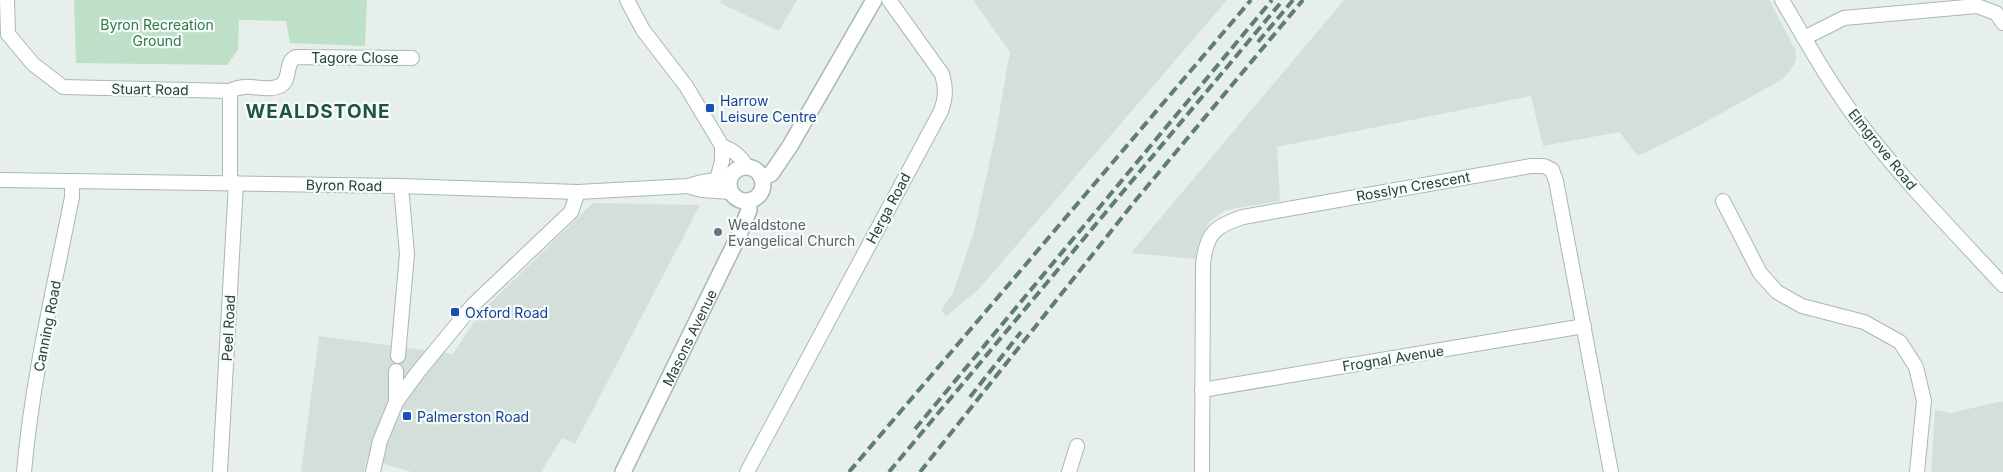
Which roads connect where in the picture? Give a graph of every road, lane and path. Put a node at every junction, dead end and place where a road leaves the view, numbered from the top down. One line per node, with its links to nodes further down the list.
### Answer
1 (7, 0): 7 (street)
2 (627, 0): 11 (street)
3 (874, 0): 13 (street)
4 (889, 0): 33 (street, Herga Road)
5 (1782, 0): 8 (street, Elmgrove Road)
6 (2003, 23): 8 (street)
7 (4, 34): 10 (street, Stuart Road)
8 (1804, 38): 22 (street, Elmgrove Road)
9 (412, 58): 10 (street, Tagore Close)
10 (230, 91): 16 (street)
11 (722, 146): 12 (street); 17 (street)
12 (747, 167): 13 (street); 17 (street)
13 (761, 177): 20 (street)
14 (0, 180): 15 (street, Byron Road)
15 (72, 181): 16 (street, Byron Road); 29 (street, Canning Road)
16 (233, 183): 18 (street, Byron Road); 30 (street, Peel Road)
17 (726, 183): 19 (street, Byron Road); 20 (street)
18 (401, 186): 19 (street, Byron Road); 24 (street)
19 (578, 192): 27 (street)
20 (748, 201): 32 (street, Masons Avenue)
21 (1723, 201): 37 (street)
22 (2003, 285)
23 (1584, 326): 26 (street, Frognal Avenue); 26 (street, Rosslyn Crescent); 36 (street, Rosslyn Crescent)
24 (398, 356)
25 (396, 371): 27 (street)
26 (1202, 390): 35 (street, Rosslyn Crescent)
27 (396, 402): 31 (street)
28 (1077, 446): 34 (street)
29 (24, 472)
30 (220, 472)
31 (373, 472)
32 (623, 472)
33 (747, 472)
34 (1070, 472)
35 (1202, 472)
36 (1611, 472)
37 (1917, 472)

